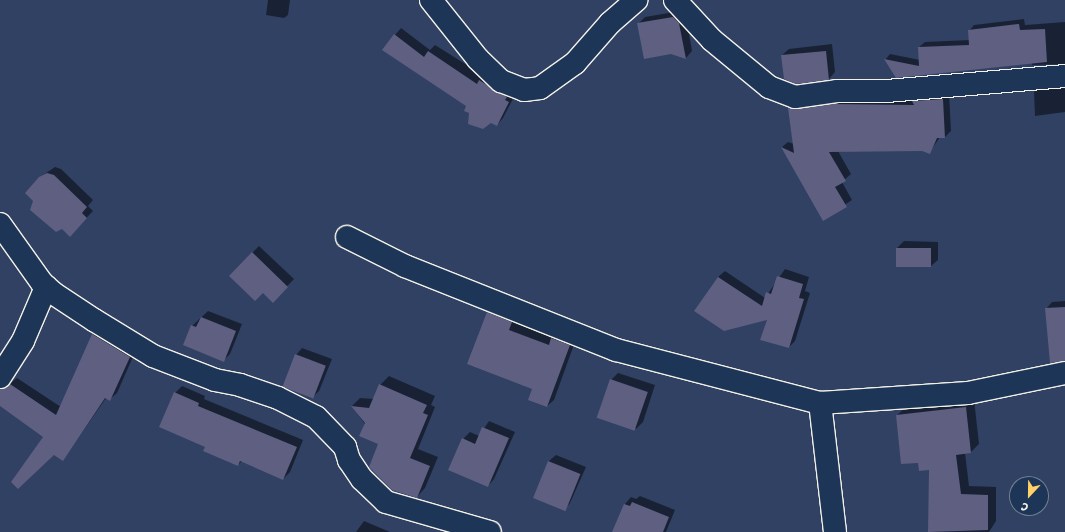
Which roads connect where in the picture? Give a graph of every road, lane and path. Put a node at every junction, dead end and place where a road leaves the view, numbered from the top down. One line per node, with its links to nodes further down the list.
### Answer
1 (431, 0): 2 (street)
2 (636, 0)
3 (675, 0): 4 (street)
4 (1065, 76)
5 (0, 224): 7 (street)
6 (347, 237): 10 (street)
7 (46, 287): 9 (street); 11 (street)
8 (1065, 373): 10 (street)
9 (0, 377)
10 (820, 403): 12 (street)
11 (490, 532)
12 (835, 532)

